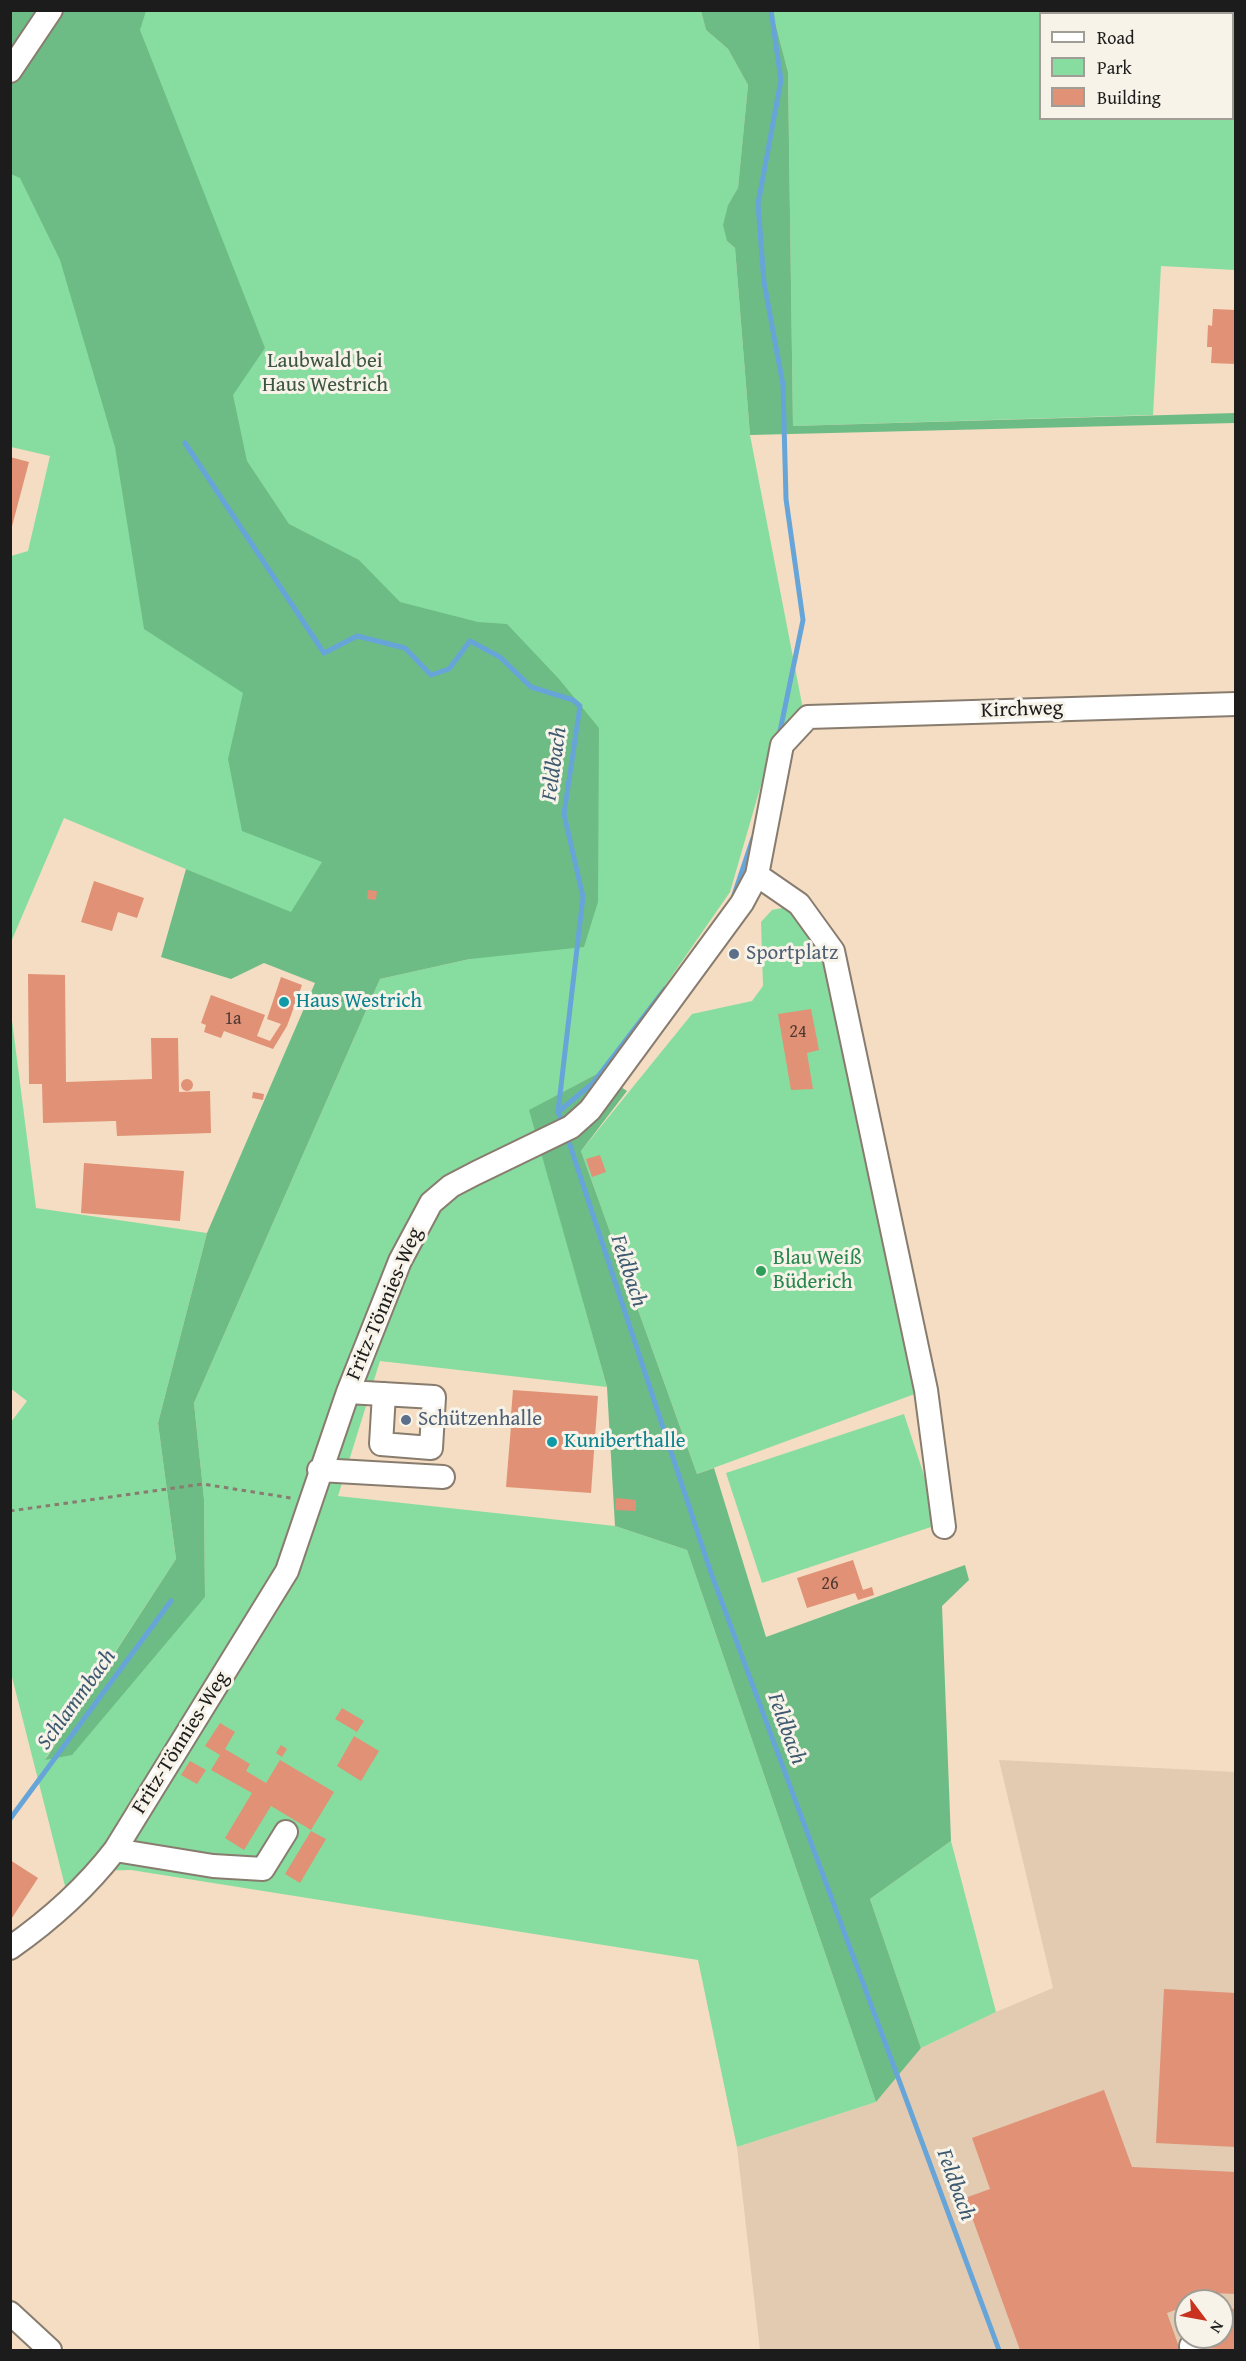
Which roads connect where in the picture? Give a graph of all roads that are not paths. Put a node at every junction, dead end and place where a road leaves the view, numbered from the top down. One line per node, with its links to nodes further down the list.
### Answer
1 (49, 12): 2 (street)
2 (10, 71)
3 (1236, 704): 4 (street, Kirchweg)
4 (808, 717): 5 (street, Fritz-Tönnies-Weg)
5 (757, 875): 6 (street, Fritz-Tönnies-Weg); 10 (street)
6 (348, 1392): 7 (street); 8 (street, Fritz-Tönnies-Weg)
7 (384, 1394)
8 (319, 1470): 9 (street); 12 (street, Fritz-Tönnies-Weg)
9 (443, 1477)
10 (944, 1527)
11 (286, 1832): 12 (street)
12 (115, 1850): 13 (street, Fritz-Tönnies-Weg)
13 (10, 1948)
14 (10, 2313): 15 (street)
15 (50, 2350)

